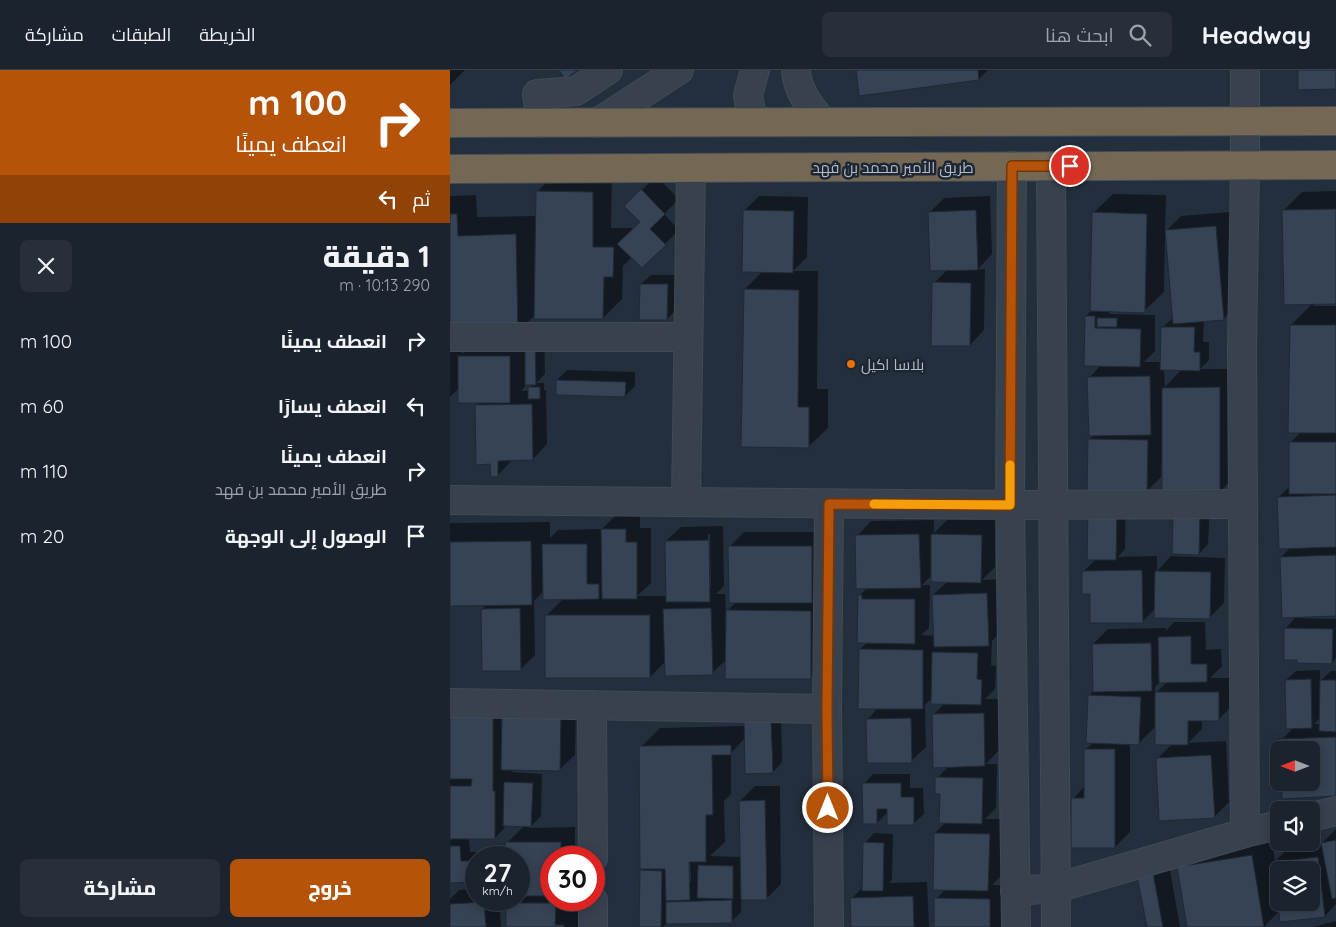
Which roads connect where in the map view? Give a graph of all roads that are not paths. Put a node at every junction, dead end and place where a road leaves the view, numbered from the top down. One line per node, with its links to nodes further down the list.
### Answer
1 (608, 70): 11 (street)
2 (679, 70): 12 (street)
3 (755, 70): 8 (street)
4 (796, 70): 9 (street)
5 (1245, 70): 6 (street)
6 (1245, 121): 7 (highway); 9 (highway); 13 (street)
7 (1336, 121)
8 (753, 122): 9 (highway); 12 (highway)
9 (823, 122)
10 (450, 123): 11 (highway)
11 (541, 123): 12 (highway)
12 (597, 123)
13 (1245, 165): 14 (highway, طريق الأمير محمد بن فهد); 16 (highway, طريق الأمير محمد بن فهد); 25 (street)
14 (1336, 165)
15 (1012, 166): 16 (highway, طريق الأمير محمد بن فهد); 17 (highway, طريق الأمير محمد بن فهد); 26 (street)
16 (1051, 166): 24 (street)
17 (691, 168): 18 (highway, طريق الأمير محمد بن فهد); 19 (street)
18 (450, 169)
19 (688, 337): 20 (street); 22 (street)
20 (450, 338)
21 (450, 500): 22 (street)
22 (686, 502): 23 (street)
23 (829, 504): 26 (street); 29 (street)
24 (1053, 504): 25 (street); 26 (street); 35 (street)
25 (1243, 504): 33 (street)
26 (1010, 505): 36 (street)
27 (450, 703): 28 (street)
28 (592, 705): 29 (street); 34 (street)
29 (827, 709): 39 (street)
30 (1336, 812): 31 (street)
31 (1320, 815)
32 (1270, 827): 33 (street)
33 (1245, 833): 35 (street)
34 (592, 846)
35 (1056, 888): 36 (street); 41 (street)
36 (1015, 891): 40 (street)
37 (593, 911): 38 (street)
38 (593, 927)
39 (829, 927)
40 (1016, 927)
41 (1056, 927)

